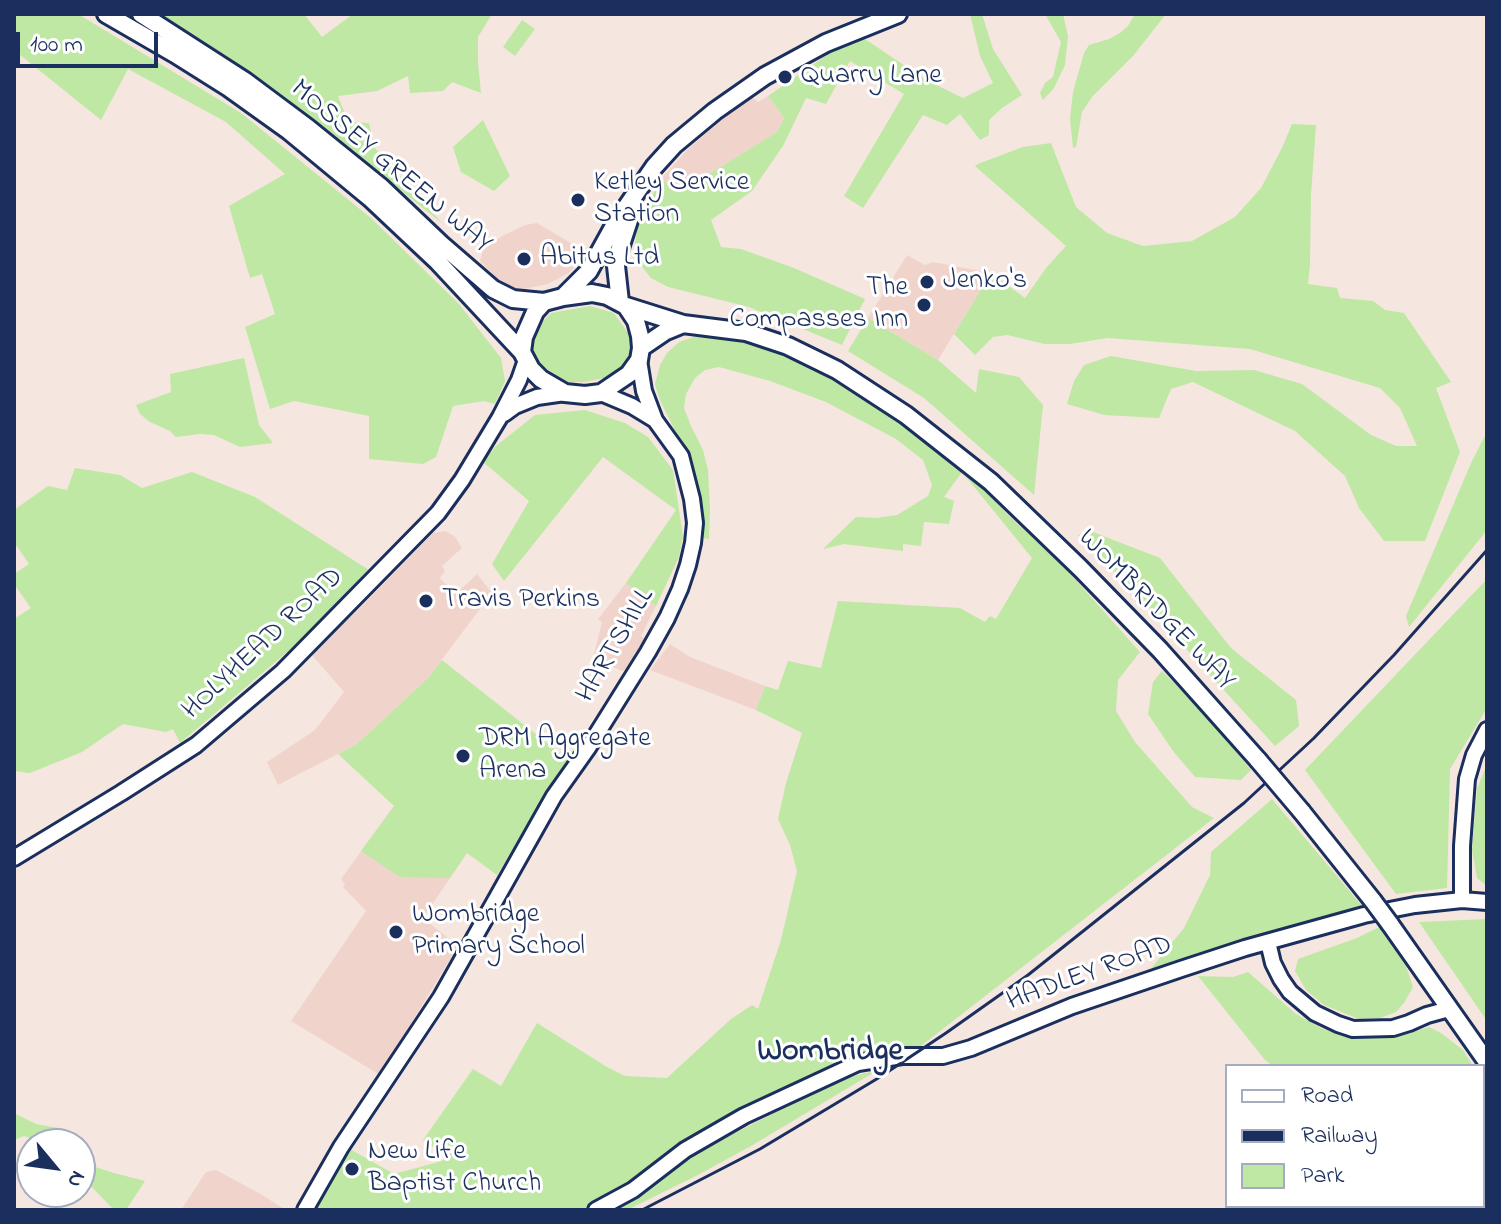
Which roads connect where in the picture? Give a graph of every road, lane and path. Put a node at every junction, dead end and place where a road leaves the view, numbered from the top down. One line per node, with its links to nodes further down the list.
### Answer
1 (106, 14): 10 (main road, MOSSEY GREEN WAY)
2 (141, 14): 6 (main road, MOSSEY GREEN WAY)
3 (898, 14): 4 (main road)
4 (639, 192): 5 (main road); 7 (main road)
5 (563, 297): 6 (main road); 7 (main road)
6 (544, 302): 10 (main road)
7 (623, 304): 8 (main road, WOMBRIDGE WAY); 9 (main road)
8 (683, 324): 9 (main road); 20 (main road, WOMBRIDGE WAY, bridge)
9 (640, 354): 12 (main road); 14 (street, HARTSHILL)
10 (524, 356): 11 (main road); 13 (street, HOLYHEAD ROAD)
11 (565, 393): 12 (main road); 13 (street)
12 (601, 393): 14 (street, HARTSHILL)
13 (500, 417): 16 (street, HOLYHEAD ROAD)
14 (655, 420): 24 (street, HARTSHILL)
15 (1487, 730): 17 (street)
16 (14, 858)
17 (1462, 900): 18 (street, HADLEY ROAD); 19 (street, HADLEY ROAD)
18 (1487, 902)
19 (1268, 942): 22 (street); 25 (street, HADLEY ROAD)
20 (1439, 993): 21 (main road, WOMBRIDGE WAY); 22 (street)
21 (1449, 1009): 22 (street); 23 (main road, WOMBRIDGE WAY)
22 (1427, 1015)
23 (1487, 1062)
24 (305, 1210)
25 (596, 1210)

